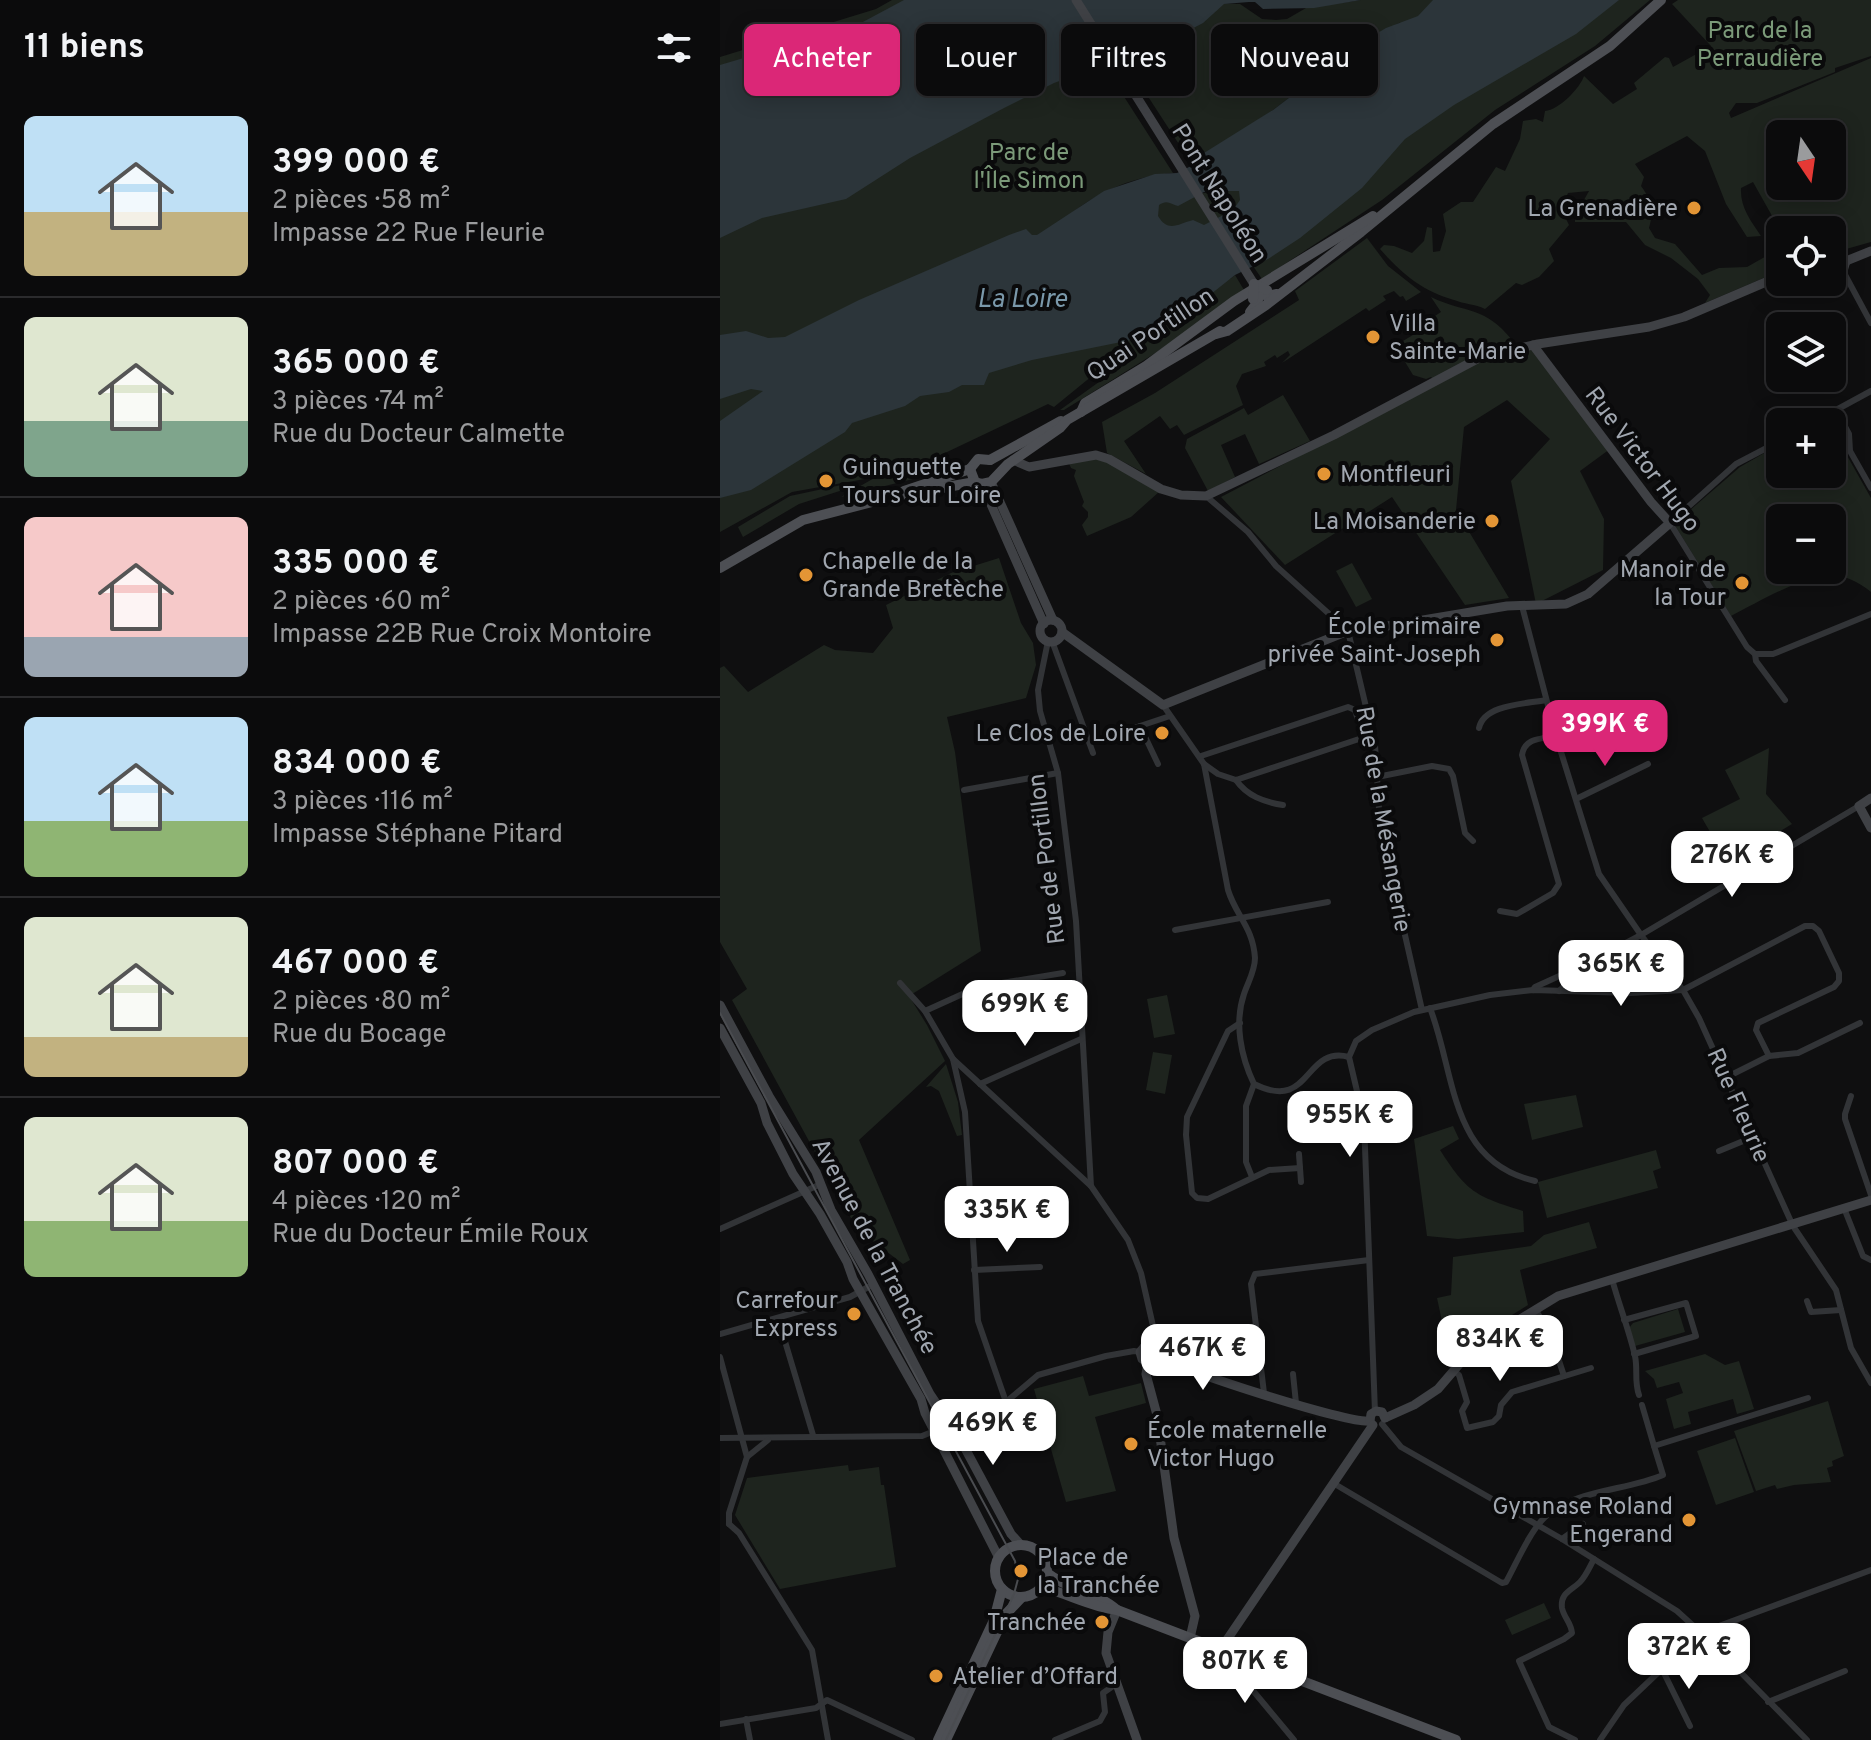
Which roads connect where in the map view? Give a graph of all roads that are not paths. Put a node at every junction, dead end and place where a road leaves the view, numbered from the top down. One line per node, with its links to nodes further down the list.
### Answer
1 (1076, 0): 8 (street, Pont Napoléon)
2 (1661, 0): 3 (main road)
3 (1385, 210): 8 (main road); 8 (main road)
4 (1871, 251): 5 (street)
5 (1846, 264)
6 (1846, 278): 9 (street)
7 (1766, 282): 11 (street)
8 (1260, 292): 10 (main road); 10 (main road); 14 (main road, Quai Portillon)
9 (1871, 323)
10 (1216, 334): 14 (main road)
11 (1533, 345): 23 (street); 25 (street, Rue Victor Hugo)
12 (1871, 391): 13 (street)
13 (1840, 408)
14 (1081, 412): 15 (main road)
15 (1063, 421): 18 (main road); 19 (main road)
16 (1846, 428): 22 (street)
17 (1766, 448): 25 (street)
18 (990, 460): 20 (main road); 21 (main road)
19 (1013, 460): 21 (main road); 23 (street)
20 (970, 469): 21 (main road); 24 (main road)
21 (986, 481): 24 (main road); 31 (street)
22 (1871, 488)
23 (1206, 496): 32 (street)
24 (891, 497): 26 (main road)
25 (1670, 523): 29 (street); 35 (street, Rue Victor Hugo)
26 (738, 557): 27 (main road); 28 (main road)
27 (720, 561)
28 (720, 568)
29 (1522, 606): 32 (street); 36 (street, Rue Fleurie)
30 (1871, 615): 35 (street)
31 (1048, 622): 33 (street); 34 (street)
32 (1348, 631): 38 (street); 50 (street, Rue de la Mésangerie)
33 (1062, 632): 34 (street); 38 (street)
34 (1050, 641): 44 (street); 49 (street, Rue de Portillon)
35 (1755, 654): 37 (street, Rue Victor Hugo)
36 (1546, 700): 41 (street); 43 (street, Rue Fleurie)
37 (1785, 700)
38 (1163, 705): 39 (street)
39 (1170, 716): 40 (street); 45 (street)
40 (1140, 726): 42 (street); 46 (street)
41 (1479, 728)
42 (1113, 735)
43 (1556, 736): 54 (street, Rue Fleurie); 60 (street)
44 (1093, 753)
45 (1201, 756): 47 (street); 51 (street)
46 (1158, 764)
47 (1204, 764): 51 (street); 61 (street)
48 (1648, 764): 54 (street)
49 (1058, 773): 52 (street); 76 (street, Rue de Portillon)
50 (1377, 777): 58 (street); 71 (street, Rue de la Mésangerie)
51 (1236, 780): 55 (street)
52 (964, 790)
53 (1871, 798): 56 (street)
54 (1576, 799): 63 (street, Rue Fleurie)
55 (1283, 805)
56 (1859, 806): 57 (street); 63 (street)
57 (1871, 828)
58 (1473, 841)
59 (1328, 902): 61 (street)
60 (1500, 911)
61 (1243, 917): 62 (street); 73 (street)
62 (1175, 930)
63 (1641, 935): 64 (street); 68 (street, Rue Fleurie)
64 (1588, 963): 67 (street); 69 (street)
65 (1063, 973): 72 (street)
66 (900, 983): 72 (street)
67 (1533, 990): 69 (street); 71 (street)
68 (1683, 990): 69 (street); 77 (street); 80 (street, Rue Fleurie)
69 (1559, 991)
70 (720, 1005): 91 (street, Avenue de la Tranchée)
71 (1426, 1009): 78 (street); 89 (street, Rue de la Mésangerie)
72 (925, 1011): 79 (street)
73 (1240, 1023): 82 (street); 88 (street)
74 (1860, 1023): 77 (street)
75 (720, 1028): 93 (street, Avenue de la Tranchée)
76 (1081, 1039): 81 (street); 92 (street, Rue de Portillon)
77 (1769, 1056): 80 (street)
78 (1349, 1057): 82 (street); 98 (street)
79 (953, 1059): 81 (street); 101 (street)
80 (1727, 1077): 84 (street, Rue Fleurie)
81 (980, 1084): 92 (street)
82 (1254, 1084): 88 (street)
83 (1851, 1096): 94 (street)
84 (1753, 1137): 85 (street); 96 (street, Rue Fleurie)
85 (1719, 1151)
86 (1299, 1154): 87 (street)
87 (1300, 1168): 88 (street); 90 (street)
88 (1252, 1177)
89 (1535, 1181)
90 (1301, 1182)
91 (821, 1184): 93 (street); 103 (street, Avenue de la Tranchée)
92 (1091, 1186): 111 (street)
93 (803, 1192): 97 (street); 104 (street, Avenue de la Tranchée)
94 (1871, 1197): 95 (street)
95 (1844, 1208): 96 (street); 99 (street)
96 (1793, 1226): 102 (street); 107 (street, Rue Fleurie)
97 (720, 1229)
98 (1369, 1260): 120 (street); 126 (street)
99 (1871, 1260)
100 (1040, 1267): 101 (street)
101 (974, 1270): 123 (street)
102 (1612, 1279): 106 (street); 109 (street)
103 (872, 1285): 104 (street); 127 (street, Avenue de la Tranchée)
104 (860, 1291): 108 (street); 128 (street, Avenue de la Tranchée)
105 (1807, 1301): 107 (street)
106 (1535, 1309): 116 (street); 118 (street)
107 (1841, 1310): 119 (street, Rue Fleurie)
108 (778, 1318): 110 (street); 129 (street)
109 (1624, 1320): 112 (street); 112 (street)
110 (720, 1334)
111 (1142, 1349): 114 (street); 114 (street); 123 (street)
112 (1634, 1354): 121 (street)
113 (720, 1357): 131 (street)
114 (1152, 1359): 120 (street); 151 (street)
115 (1591, 1368): 118 (street)
116 (1454, 1371): 118 (street); 126 (street)
117 (1293, 1374): 124 (street)
118 (1564, 1376)
119 (1871, 1383)
120 (1264, 1393): 124 (street)
121 (1639, 1395)
122 (1808, 1398): 133 (street)
123 (1006, 1402): 127 (street)
124 (1296, 1403): 126 (street)
125 (1642, 1405): 133 (street)
126 (1377, 1420): 135 (street); 138 (street)
127 (950, 1424): 128 (street); 141 (street, Avenue de la Tranchée)
128 (935, 1432): 129 (street); 142 (street, Avenue de la Tranchée)
129 (813, 1435): 132 (street)
130 (720, 1438): 131 (street)
131 (742, 1438): 132 (street); 134 (street)
132 (771, 1438): 134 (street)
133 (1654, 1446): 138 (street)
134 (747, 1457): 136 (street)
135 (1333, 1483): 138 (street); 152 (street)
136 (729, 1524): 139 (street); 157 (street)
137 (1583, 1524): 140 (street)
138 (1538, 1527): 140 (street)
139 (721, 1529)
140 (1562, 1539): 143 (street)
141 (1021, 1545): 142 (main road); 145 (main road)
142 (999, 1558): 147 (main road)
143 (1594, 1559): 150 (street); 170 (street)
144 (1871, 1570): 150 (street)
145 (1047, 1573): 146 (main road); 149 (main road)
146 (1041, 1587): 148 (main road); 149 (main road)
147 (1002, 1589): 148 (main road); 164 (main road)
148 (1022, 1597): 165 (main road)
149 (1117, 1610): 151 (main road); 155 (street)
150 (1700, 1633): 153 (street); 156 (street)
151 (1190, 1638): 152 (main road)
152 (1225, 1651): 168 (street); 169 (main road)
153 (1662, 1669): 160 (street); 171 (street)
154 (1845, 1671): 156 (street)
155 (1116, 1684): 166 (street); 167 (street)
156 (1768, 1702): 172 (street)
157 (822, 1703): 158 (street); 162 (street); 163 (street)
158 (746, 1719): 159 (street); 161 (street)
159 (720, 1724)
160 (1690, 1726)
161 (750, 1740)
162 (828, 1740)
163 (912, 1740)
164 (938, 1740)
165 (946, 1740)
166 (1055, 1740)
167 (1137, 1740)
168 (1294, 1740)
169 (1456, 1740)
170 (1575, 1740)
171 (1600, 1740)
172 (1807, 1740)

